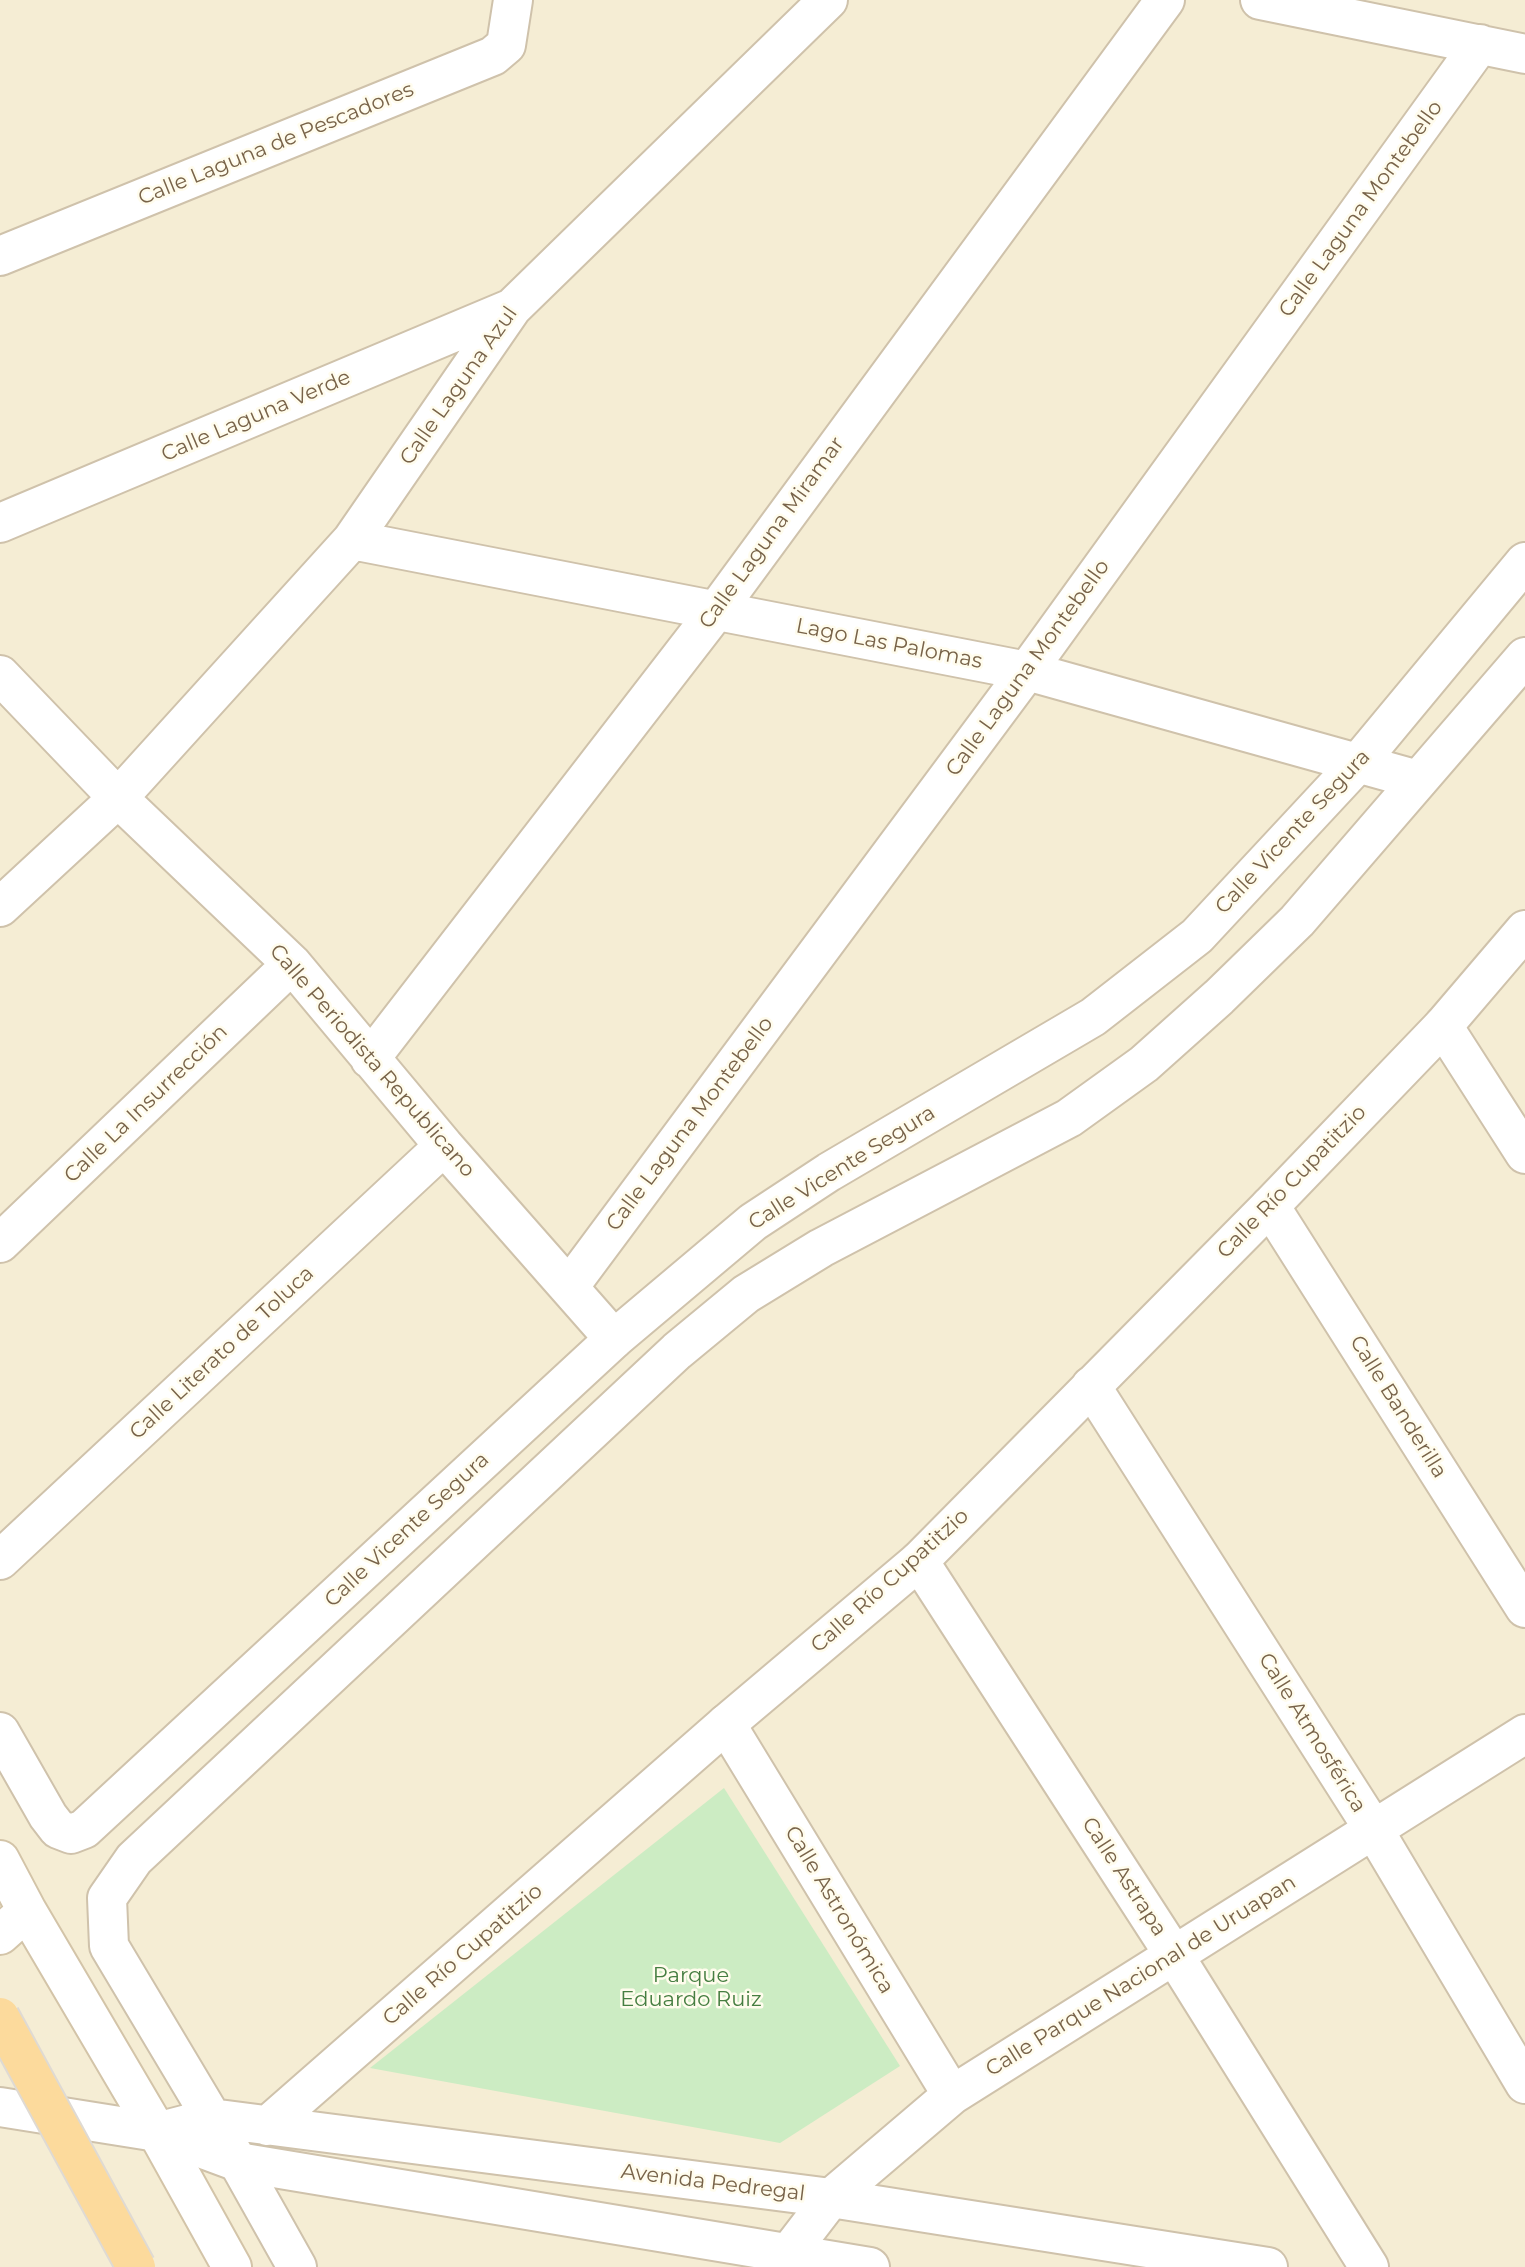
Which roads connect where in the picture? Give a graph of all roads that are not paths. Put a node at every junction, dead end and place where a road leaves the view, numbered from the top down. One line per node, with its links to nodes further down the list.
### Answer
1 (513, 0): 7 (street, Calle Laguna de Pescadores)
2 (828, 0): 8 (street, Calle Laguna Azul)
3 (1165, 0): 12 (street, Calle Laguna Miramar)
4 (1260, 0): 5 (street)
5 (1480, 44): 6 (street); 14 (street, Calle Laguna Montebello)
6 (1525, 54)
7 (0, 256)
8 (512, 308): 9 (street, Calle Laguna Verde); 10 (street, Calle Laguna Azul)
9 (0, 523)
10 (352, 540): 12 (street, Lago Las Palomas); 18 (street, Calle Laguna Azul)
11 (1525, 562): 16 (street, Calle Vicente Segura)
12 (716, 611): 14 (street, Lago Las Palomas); 23 (street, Calle Laguna Miramar)
13 (1525, 657): 17 (street)
14 (1027, 671): 16 (street, Lago Las Palomas); 29 (street, Calle Laguna Montebello)
15 (0, 675): 18 (street, Calle Periodista Republicano)
16 (1359, 762): 17 (street, Lago Las Palomas); 28 (street, Calle Vicente Segura)
17 (1418, 780): 30 (street)
18 (118, 798): 19 (street, Calle Laguna Azul); 21 (street, Calle Periodista Republicano)
19 (0, 907)
20 (1525, 930): 22 (street, Calle Río Cupatitzio)
21 (292, 964): 23 (street, Calle Periodista Republicano); 27 (street, Calle La Insurrección)
22 (1443, 1026): 25 (street); 26 (street, Calle Río Cupatitzio)
23 (370, 1059): 24 (street, Calle Periodista Republicano)
24 (444, 1146): 29 (street, Calle Periodista Republicano); 33 (street, Calle Literato de Toluca)
25 (1525, 1154)
26 (1270, 1206): 32 (street, Calle Río Cupatitzio); 35 (street, Calle Banderilla)
27 (0, 1243)
28 (694, 1272): 30 (street); 31 (street, Calle Vicente Segura)
29 (569, 1287): 31 (street, Calle Periodista Republicano)
30 (725, 1312): 47 (street)
31 (614, 1339): 37 (street, Calle Vicente Segura)
32 (1091, 1386): 34 (street, Calle Río Cupatitzio); 39 (street, Calle Atmosférica)
33 (0, 1560)
34 (919, 1561): 36 (street, Calle Río Cupatitzio); 42 (street, Calle Astrapa)
35 (1525, 1608)
36 (726, 1724): 45 (street, Calle Astronómica); 48 (street, Calle Río Cupatitzio)
37 (0, 1732)
38 (1525, 1734): 39 (street, Calle Parque Nacional de Uruapan)
39 (1374, 1830): 42 (street, Calle Parque Nacional de Uruapan); 44 (street, Calle Atmosférica)
40 (0, 1860): 41 (street)
41 (13, 1923): 49 (street)
42 (1174, 1955): 45 (street, Calle Parque Nacional de Uruapan); 58 (street, Calle Astrapa)
43 (0, 2017): 53 (highway, bridge)
44 (1525, 2084)
45 (952, 2095): 51 (street, Calle Parque Nacional de Uruapan)
46 (0, 2107): 49 (street, Avenida Pedregal)
47 (211, 2118): 48 (street, Avenida Pedregal); 49 (street, Avenida Pedregal); 50 (street)
48 (267, 2126): 51 (street, Avenida Pedregal)
49 (157, 2132): 50 (street, Avenida Pedregal); 54 (street)
50 (238, 2162): 52 (street, Avenida Pedregal); 55 (street)
51 (831, 2198): 52 (street, Calle Parque Nacional de Uruapan); 57 (street, Avenida Pedregal)
52 (782, 2260): 56 (street, Avenida Pedregal)
53 (136, 2267)
54 (232, 2267)
55 (297, 2267)
56 (870, 2267)
57 (1268, 2267)
58 (1369, 2267)

